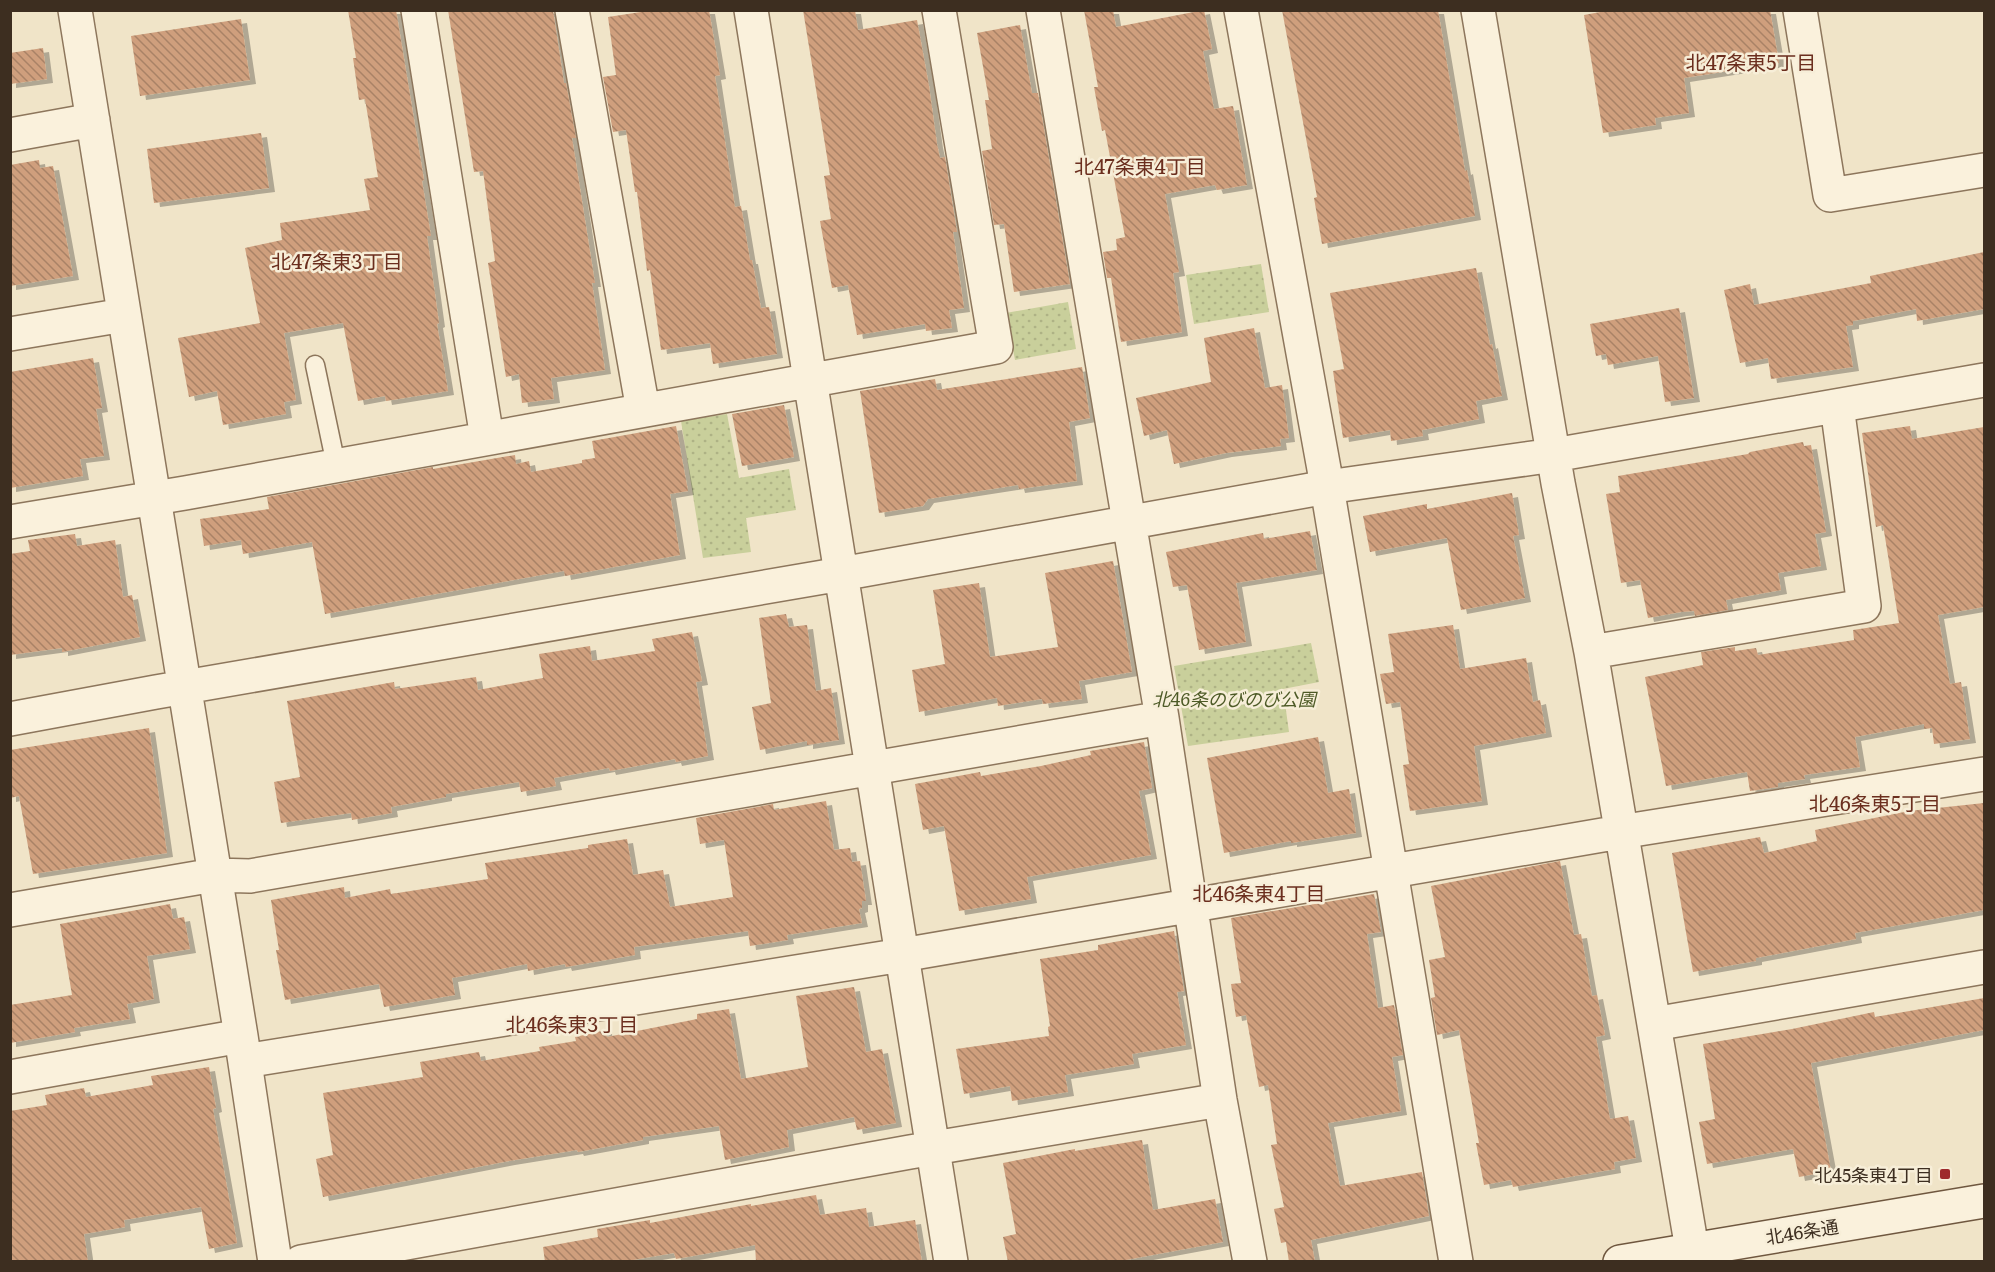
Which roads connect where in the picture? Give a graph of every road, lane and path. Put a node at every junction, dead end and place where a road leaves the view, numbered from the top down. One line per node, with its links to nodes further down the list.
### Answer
1 (75, 10): 10 (street)
2 (418, 10): 20 (street)
3 (572, 10): 19 (street)
4 (751, 10): 17 (street)
5 (939, 10): 17 (street)
6 (1043, 10): 26 (street)
7 (1241, 10): 23 (street)
8 (1478, 10): 21 (street)
9 (1800, 10): 12 (street)
10 (93, 120): 11 (street); 13 (street)
11 (10, 135)
12 (1984, 170)
13 (124, 315): 14 (street); 24 (street)
14 (10, 334)
15 (315, 364): 22 (lane)
16 (1984, 380): 18 (street)
17 (810, 381): 19 (street); 27 (street)
18 (1837, 406): 21 (street); 28 (street)
19 (642, 410): 20 (street)
20 (487, 438): 22 (street)
21 (1554, 455): 23 (street); 28 (street)
22 (336, 465): 24 (street)
23 (1327, 487): 26 (street); 35 (street)
24 (153, 499): 25 (street); 29 (street)
25 (10, 522)
26 (1129, 522): 27 (street); 31 (street)
27 (842, 574): 29 (street); 32 (street)
28 (1591, 652): 34 (street)
29 (184, 687): 30 (street); 36 (street)
30 (10, 718)
31 (1162, 718): 32 (street); 37 (street)
32 (872, 768): 36 (street); 39 (street)
33 (1984, 774): 34 (street)
34 (1620, 832): 35 (street); 41 (street)
35 (1391, 873): 37 (street); 51 (street)
36 (214, 875): 38 (street); 42 (street)
37 (1190, 906): 39 (street); 44 (street)
38 (10, 910)
39 (902, 955): 42 (street); 45 (street)
40 (1984, 968): 41 (street)
41 (1654, 1024): 47 (street)
42 (243, 1048): 43 (street); 48 (street)
43 (10, 1077)
44 (1220, 1100): 45 (street); 50 (street)
45 (933, 1148): 48 (street); 49 (street)
46 (1984, 1201): 47 (street, 北46条通)
47 (1692, 1249): 52 (street, 北46条通)
48 (275, 1260)
49 (951, 1262)
50 (1250, 1262)
51 (1456, 1262)
52 (1620, 1262)

